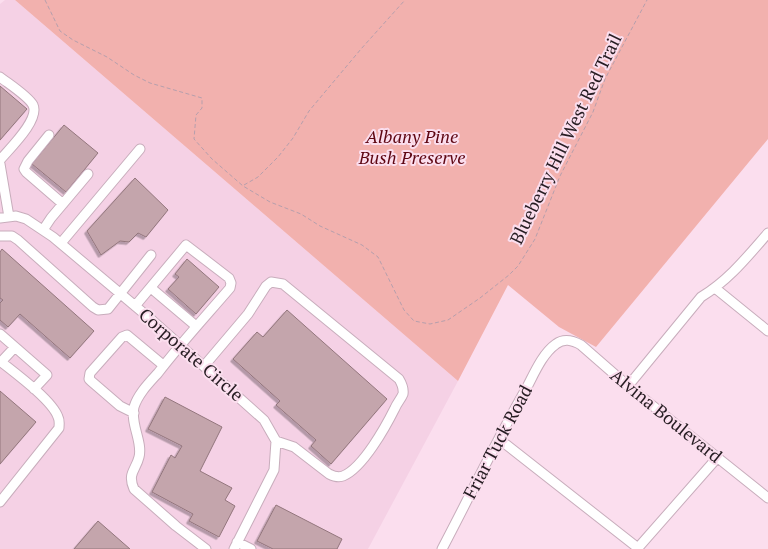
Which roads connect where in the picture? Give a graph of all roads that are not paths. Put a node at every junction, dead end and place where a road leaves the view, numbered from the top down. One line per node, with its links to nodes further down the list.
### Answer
1 (0, 77): 4 (street)
2 (49, 135): 6 (street)
3 (140, 149): 11 (street)
4 (0, 162): 7 (street)
5 (88, 174): 6 (street)
6 (63, 204): 8 (street)
7 (4, 218): 8 (street, Corporate Circle)
8 (43, 230): 11 (street, Corporate Circle)
9 (768, 233): 14 (street)
10 (0, 236): 15 (street)
11 (61, 243): 15 (street, Corporate Circle)
12 (151, 255): 15 (street)
13 (151, 288): 16 (street); 17 (street); 17 (street)
14 (715, 288): 18 (street); 26 (street)
15 (120, 294): 16 (street, Corporate Circle)
16 (135, 306): 21 (street, Corporate Circle)
17 (196, 326): 21 (street)
18 (768, 331)
19 (0, 334): 22 (street)
20 (562, 341): 26 (street, Alvina Boulevard); 29 (street, Friar Tuck Road)
21 (180, 345): 24 (street); 25 (street, Corporate Circle)
22 (15, 347): 23 (street); 27 (street)
23 (1, 361): 27 (street)
24 (163, 365): 28 (street); 28 (street)
25 (204, 366): 30 (street, Corporate Circle); 30 (street)
26 (628, 386): 31 (street, Alvina Boulevard)
27 (34, 389): 33 (street)
28 (134, 413): 35 (street)
29 (499, 439): 37 (street, Friar Tuck Road); 38 (street)
30 (276, 441): 34 (street)
31 (717, 458): 32 (street, Alvina Boulevard); 38 (street)
32 (768, 497)
33 (0, 502)
34 (236, 546): 36 (street)
35 (206, 549)
36 (251, 549)
37 (442, 549)
38 (638, 549)

